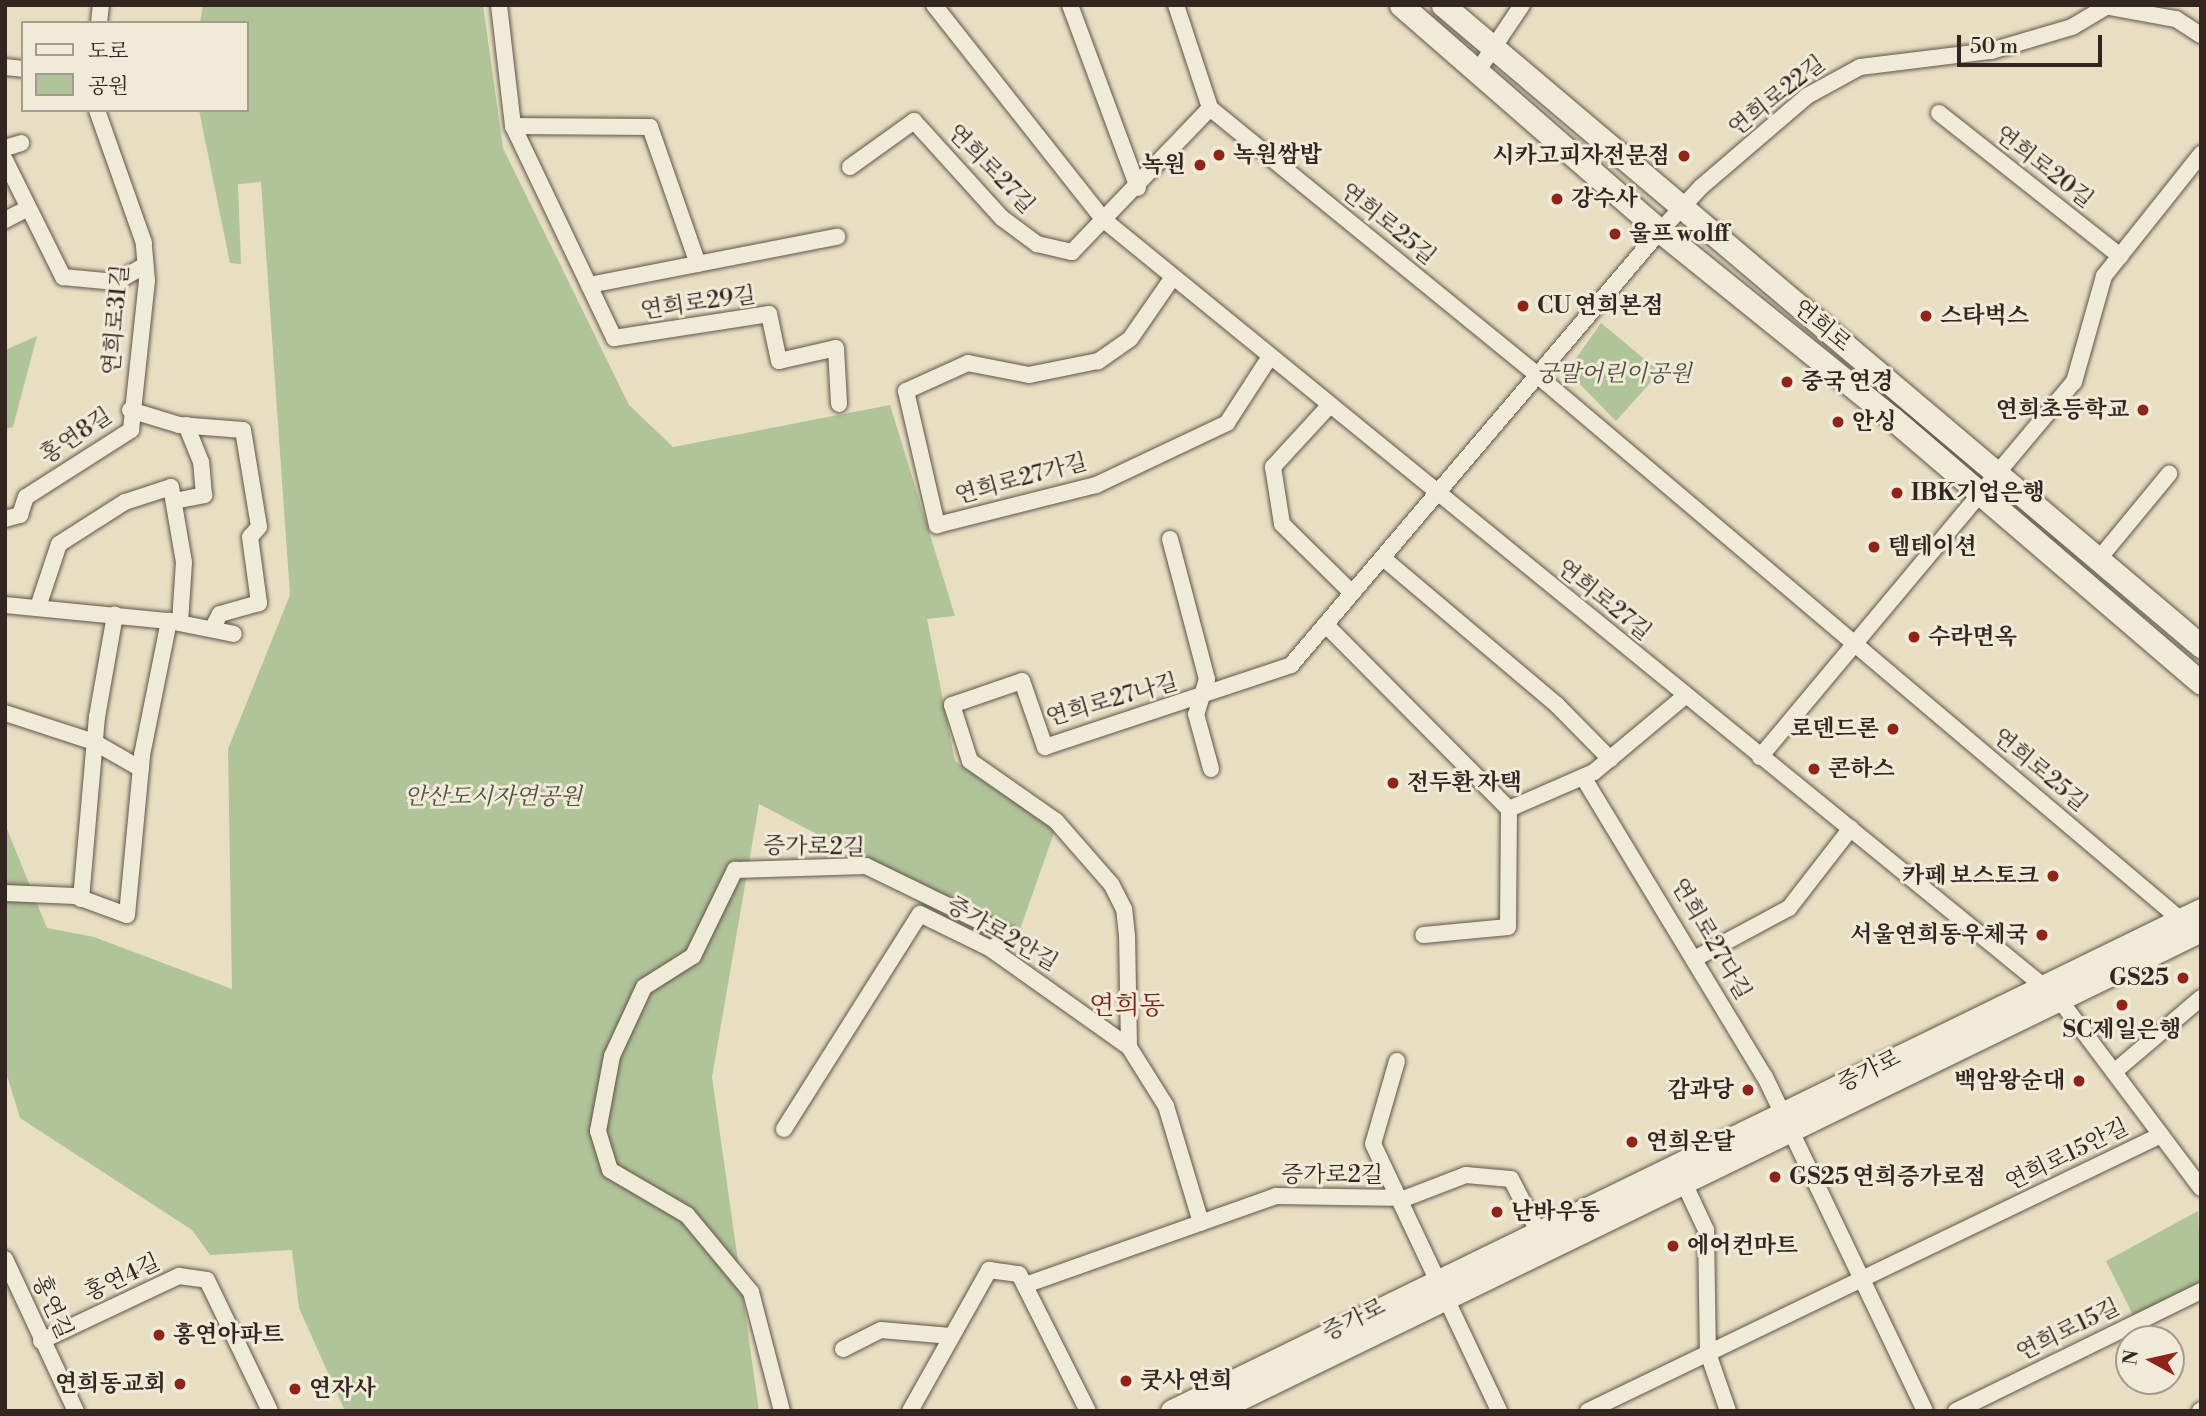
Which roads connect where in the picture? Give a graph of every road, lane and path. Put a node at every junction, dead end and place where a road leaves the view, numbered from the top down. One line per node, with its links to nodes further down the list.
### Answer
1 (499, 5): 15 (street, 연희로29길)
2 (934, 5): 24 (street, 연희로27길)
3 (1070, 5): 20 (street)
4 (1176, 5): 12 (street)
5 (1401, 5): 11 (main road, 연희로)
6 (1443, 5): 10 (main road, 연희로)
7 (1522, 5): 10 (street)
8 (2109, 6): 9 (street); 21 (street, 연희로22길)
9 (2201, 35)
10 (1496, 50): 11 (street); 21 (main road, 연희로)
11 (1479, 69): 25 (main road, 연희로)
12 (1210, 108): 20 (street); 33 (street, 연희로25길)
13 (98, 112): 29 (street, 연희로31길)
14 (1939, 113): 27 (street, 연희로20길)
15 (513, 126): 28 (street, 연희로29길); 31 (street, 연희로29길)
16 (2201, 153): 19 (street)
17 (5, 160): 22 (street)
18 (850, 167): 24 (street, 연희로27길)
19 (2194, 173): 27 (street)
20 (1138, 188): 24 (street)
21 (1682, 207): 25 (street, 연희로22길); 39 (main road, 연희로)
22 (27, 209): 23 (street); 29 (street)
23 (5, 220)
24 (1104, 220): 30 (street, 연희로27길)
25 (1660, 231): 33 (street); 41 (main road, 연희로)
26 (837, 237): 28 (street, 연희로29길)
27 (2120, 256): 39 (street)
28 (698, 264): 31 (street, 연희로29길)
29 (146, 265): 36 (street, 연희로31길)
30 (1173, 277): 32 (street, 연희로27길); 32 (street, 연희로27가길)
31 (589, 285): 34 (street, 연희로29길)
32 (1269, 358): 35 (street, 연희로27길)
33 (1536, 375): 40 (street); 55 (street, 연희로25길)
34 (838, 404)
35 (1329, 406): 40 (street, 연희로27길); 47 (street)
36 (130, 410): 37 (street, 연희로31길); 43 (street, 홍연8길)
37 (186, 425): 42 (street); 53 (street, 연희로31길)
38 (2169, 474): 46 (street)
39 (2000, 476): 41 (street); 46 (main road, 연희로)
40 (1437, 494): 45 (street, 연희로27나길); 59 (street, 연희로27길)
41 (1982, 496): 55 (street); 57 (main road, 연희로)
42 (174, 501): 49 (street); 51 (street)
43 (5, 519)
44 (1170, 539): 58 (street)
45 (1383, 558): 47 (street, 연희로27나길); 63 (street)
46 (2098, 560): 56 (main road, 연희로)
47 (1352, 593): 52 (street, 연희로27나길)
48 (5, 605): 49 (street)
49 (38, 607): 50 (street)
50 (115, 615): 51 (street); 61 (street)
51 (175, 622): 53 (street); 64 (street)
52 (1326, 625): 58 (street, 연희로27나길); 67 (street)
53 (212, 629): 54 (street)
54 (234, 634)
55 (1855, 643): 62 (street); 71 (street, 연희로25길)
56 (2201, 646)
57 (2201, 683)
58 (1205, 695): 65 (street, 연희로27나길); 77 (street, 연희로27나길)
59 (1686, 695): 62 (street, 연희로27길); 63 (street)
60 (5, 713): 61 (street)
61 (94, 742): 64 (street); 70 (street)
62 (1760, 757): 68 (street, 연희로27길)
63 (1610, 759): 66 (street)
64 (141, 769): 70 (street)
65 (1211, 769)
66 (1583, 777): 67 (street); 74 (street, 연희로27다길)
67 (1510, 809): 72 (street)
68 (1851, 828): 74 (street); 75 (street, 연희로27길)
69 (5, 894): 70 (street)
70 (81, 899)
71 (2196, 926): 75 (main road, 증가로)
72 (1423, 935)
73 (991, 949): 77 (street, 증가로2안길); 81 (street, 증가로2안길); 99 (street, 증가로2길)
74 (1696, 958): 80 (street, 연희로27다길)
75 (2050, 992): 79 (street); 80 (main road, 증가로)
76 (2201, 998): 79 (street)
77 (1129, 1047): 86 (street, 증가로2안길)
78 (1397, 1061): 85 (street, 증가로2길)
79 (2114, 1072): 82 (street)
80 (1786, 1122): 83 (main road, 증가로); 87 (main road, 증가로); 89 (street)
81 (784, 1129)
82 (2161, 1135): 84 (street, 연희로15안길); 89 (street, 연희로15안길)
83 (1684, 1183): 91 (main road, 증가로); 96 (street)
84 (2201, 1188)
85 (1395, 1198): 86 (street, 증가로2길); 87 (street); 91 (street, 증가로2길)
86 (1201, 1223): 90 (street, 증가로2길)
87 (1538, 1231): 91 (main road, 증가로)
88 (5, 1259): 94 (street, 홍연길)
89 (1857, 1281): 96 (street, 연희로15안길); 107 (street)
90 (1025, 1285): 93 (street); 101 (street)
91 (1439, 1289): 102 (main road, 증가로); 103 (main road, 증가로); 104 (street)
92 (2201, 1291): 108 (street, 연희로15길)
93 (951, 1336): 95 (street); 100 (street)
94 (41, 1341): 97 (street, 홍연길); 98 (street, 홍연4길)
95 (843, 1349)
96 (1708, 1353): 105 (street, 연희로15안길); 106 (street)
97 (76, 1411)
98 (270, 1411)
99 (782, 1411)
100 (910, 1411)
101 (1088, 1411)
102 (1171, 1411)
103 (1213, 1411)
104 (1499, 1411)
105 (1588, 1411)
106 (1728, 1411)
107 (1925, 1411)
108 (1956, 1411)

